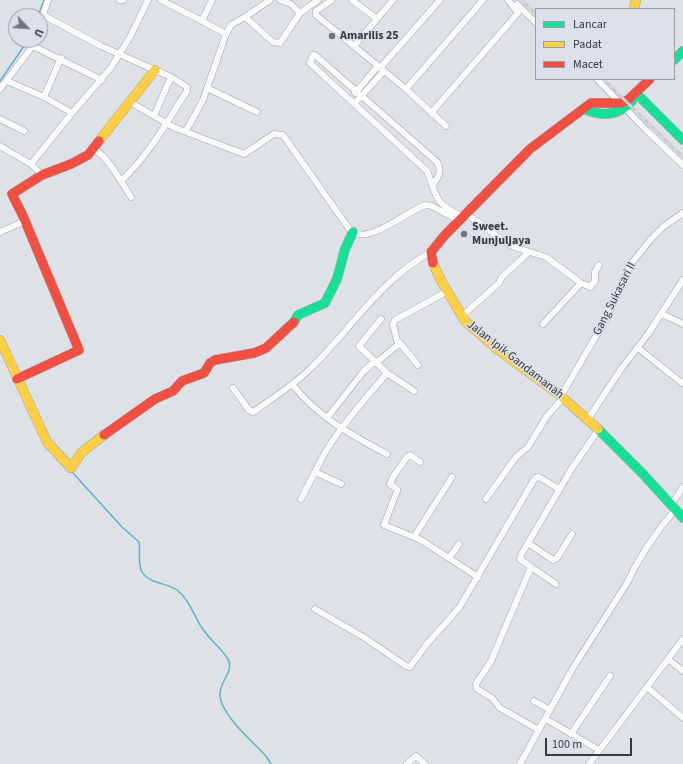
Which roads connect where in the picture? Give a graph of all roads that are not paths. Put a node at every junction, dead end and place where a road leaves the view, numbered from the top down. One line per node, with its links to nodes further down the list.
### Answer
1 (119, 0): 2 (street)
2 (123, 0)
3 (148, 0): 26 (street)
4 (161, 0): 20 (street)
5 (212, 0): 20 (street)
6 (270, 0): 17 (street)
7 (280, 0): 16 (street)
8 (318, 0): 16 (street)
9 (332, 0): 23 (street)
10 (352, 0): 19 (street)
11 (393, 0): 19 (street)
12 (440, 0): 28 (street)
13 (484, 0): 38 (street)
14 (508, 0): 48 (street)
15 (513, 0): 21 (street)
16 (300, 13): 17 (street)
17 (246, 17): 22 (street)
18 (48, 18): 26 (street)
19 (377, 19): 23 (street)
20 (202, 21): 22 (street)
21 (535, 22)
22 (226, 34): 37 (street)
23 (355, 45): 28 (street)
24 (30, 48): 35 (street)
25 (43, 48): 27 (street)
26 (120, 54): 29 (street); 31 (street)
27 (61, 58): 31 (street); 41 (street)
28 (381, 68): 38 (street); 39 (street)
29 (155, 70): 30 (street); 43 (street)
30 (171, 77): 49 (street); 51 (street)
31 (102, 80): 47 (street)
32 (598, 80): 45 (street)
33 (649, 80): 45 (street)
34 (654, 80): 40 (street)
35 (7, 81): 36 (street); 41 (street)
36 (1, 87)
37 (207, 88): 46 (street); 54 (street)
38 (406, 89): 48 (street)
39 (359, 94): 42 (street); 42 (street); 44 (street); 58 (street)
40 (638, 96): 45 (street); 55 (street)
41 (44, 97): 47 (street)
42 (349, 99): 44 (street)
43 (130, 102): 49 (street); 57 (street)
44 (354, 104): 61 (street)
45 (624, 105): 60 (street); 67 (street)
46 (257, 112)
47 (72, 113): 59 (street)
48 (431, 113): 52 (street)
49 (154, 116): 51 (street)
50 (0, 119): 53 (street)
51 (167, 123): 54 (street); 63 (street)
52 (446, 126)
53 (24, 131)
54 (186, 131): 70 (street)
55 (683, 140)
56 (0, 146): 59 (street)
57 (94, 150): 62 (street); 63 (street)
58 (429, 156): 61 (street); 64 (street)
59 (31, 164): 62 (street)
60 (683, 165)
61 (421, 166): 64 (street)
62 (42, 175): 68 (street)
63 (121, 181): 65 (street)
64 (433, 186): 67 (street)
65 (131, 197)
66 (683, 213): 93 (street, Gang Sukasari II)
67 (463, 217): 70 (street); 71 (street); 72 (street)
68 (25, 221): 69 (street); 88 (street)
69 (0, 232)
70 (353, 232): 88 (street)
71 (431, 252): 76 (street, Jalan Ipik Gandamanah); 89 (street)
72 (529, 252): 75 (street); 78 (street)
73 (599, 266): 75 (street)
74 (683, 280): 77 (street)
75 (581, 283): 80 (street)
76 (446, 292): 78 (street, Jalan Ipik Gandamanah); 83 (street)
77 (662, 314): 81 (street); 84 (street)
78 (461, 317): 93 (street, Jalan Ipik Gandamanah)
79 (381, 319): 85 (street)
80 (543, 324)
81 (683, 324)
82 (0, 340): 88 (street)
83 (398, 344): 85 (street); 86 (street)
84 (638, 348): 90 (street); 95 (street)
85 (375, 362): 87 (street); 94 (street)
86 (418, 366)
87 (387, 374): 92 (street); 96 (street)
88 (17, 380)
89 (292, 384): 91 (street); 94 (street)
90 (682, 384)
91 (233, 388)
92 (414, 391)
93 (562, 397): 95 (street, Jalan Ipik Gandamanah); 106 (street, Gang Sukasari II)
94 (327, 418): 96 (street)
95 (588, 419): 97 (street, Jalan Ipik Gandamanah)
96 (342, 429): 98 (street); 100 (street)
97 (599, 430): 104 (street); 107 (street, Jalan Ipik Gandamanah)
98 (386, 454)
99 (420, 462): 110 (street)
100 (315, 472): 102 (street); 105 (street)
101 (452, 477): 110 (street)
102 (341, 484)
103 (683, 488): 107 (street)
104 (559, 489): 111 (street); 115 (street)
105 (301, 499)
106 (486, 499)
107 (673, 507): 108 (street, Jalan Ipik Gandamanah); 124 (street)
108 (683, 518)
109 (572, 534): 111 (street)
110 (414, 536): 113 (street)
111 (528, 543): 114 (street)
112 (459, 544): 113 (street)
113 (449, 558): 115 (street)
114 (531, 567): 116 (street); 127 (street)
115 (478, 577): 117 (street)
116 (556, 584)
117 (315, 609)
118 (683, 639): 119 (street)
119 (668, 659): 120 (street); 122 (street)
120 (683, 671)
121 (610, 676): 128 (street)
122 (647, 687): 125 (street); 129 (street)
123 (534, 701): 124 (street)
124 (550, 710): 126 (street)
125 (683, 718)
126 (546, 720): 127 (street); 128 (street)
127 (539, 730): 132 (street)
128 (571, 734): 129 (street)
129 (599, 750): 133 (street)
130 (407, 764): 131 (street)
131 (425, 764)
132 (520, 764)
133 (589, 764)

